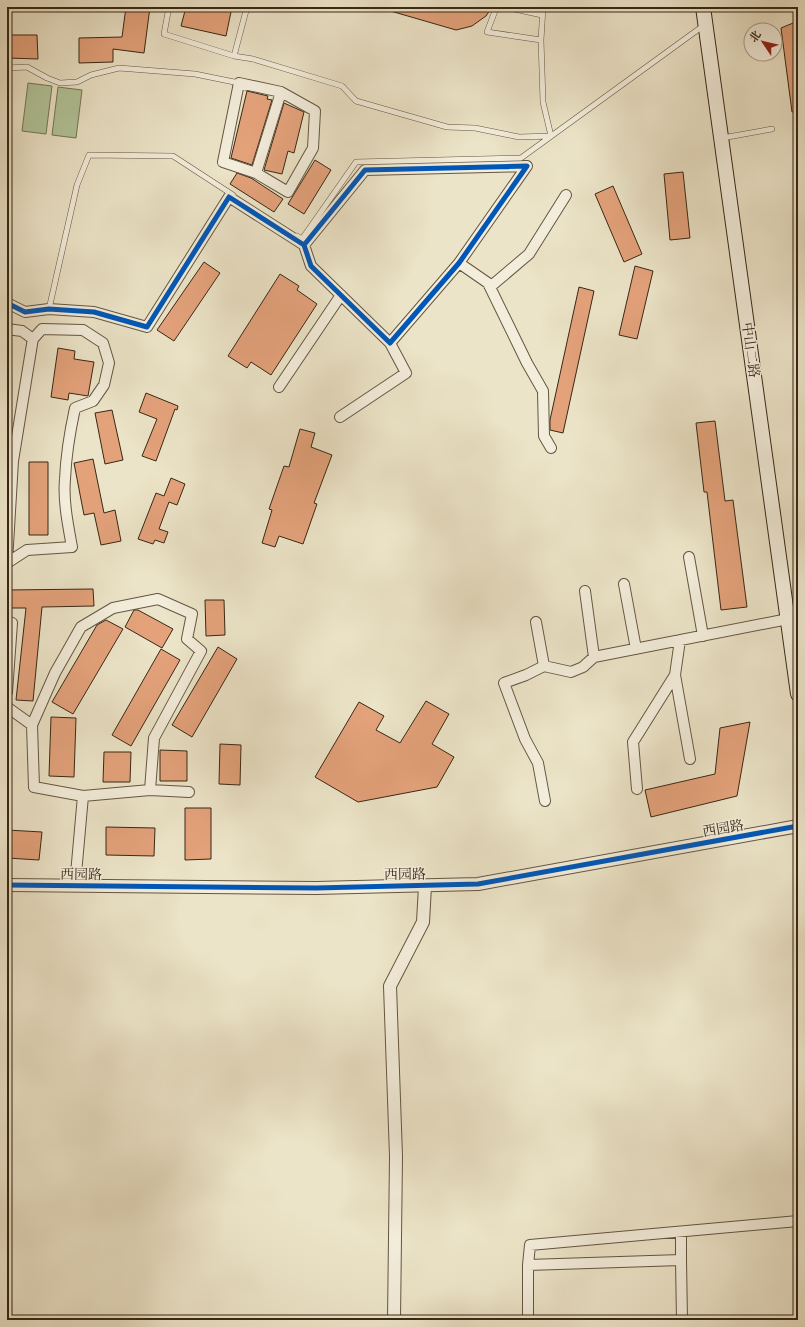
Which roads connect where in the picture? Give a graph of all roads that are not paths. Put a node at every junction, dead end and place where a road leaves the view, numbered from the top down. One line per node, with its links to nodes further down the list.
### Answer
1 (169, 7): 10 (lane)
2 (247, 7): 10 (lane)
3 (500, 7): 9 (lane)
4 (505, 7): 7 (lane)
5 (543, 7): 7 (lane)
6 (703, 7): 8 (main road, 中山二路)
7 (542, 15): 9 (lane)
8 (706, 24): 15 (lane); 16 (main road, 中山二路)
9 (541, 40): 15 (lane)
10 (234, 56): 15 (lane)
11 (7, 68): 12 (lane)
12 (239, 83): 13 (street); 17 (street)
13 (281, 92): 17 (street); 17 (street)
14 (772, 129): 16 (lane)
15 (551, 136): 24 (lane)
16 (722, 138): 35 (main road, 中山二路)
17 (256, 173)
18 (566, 195): 21 (street)
19 (304, 244): 20 (street); 22 (street); 24 (street)
20 (458, 264): 21 (street); 27 (street)
21 (490, 287): 30 (street)
22 (341, 295): 27 (street); 28 (street)
23 (7, 303): 24 (street)
24 (49, 309)
25 (7, 329): 26 (street)
26 (34, 338): 32 (street); 32 (street)
27 (390, 343): 29 (street)
28 (279, 387)
29 (340, 417)
30 (551, 448)
31 (689, 557): 38 (street)
32 (7, 563)
33 (624, 584): 40 (street)
34 (585, 591): 41 (street)
35 (788, 619): 38 (street); 45 (main road, 中山二路)
36 (7, 621): 44 (street)
37 (536, 622): 42 (street)
38 (703, 636): 39 (street)
39 (680, 640): 40 (street); 43 (street)
40 (636, 649): 41 (street)
41 (594, 657): 42 (street)
42 (544, 666): 53 (street)
43 (675, 675): 48 (street); 49 (street)
44 (7, 692)
45 (798, 694)
46 (7, 707): 47 (street)
47 (32, 725): 50 (street); 52 (street)
48 (690, 759)
49 (637, 789)
50 (150, 790): 51 (street); 52 (street)
51 (188, 792)
52 (83, 796): 56 (street)
53 (546, 801)
54 (798, 826): 57 (street, 西园路)
55 (7, 885): 56 (street, 西园路)
56 (75, 885): 57 (street, 西园路)
57 (425, 886): 62 (street)
58 (798, 1221): 59 (street)
59 (681, 1232): 60 (street); 61 (street)
60 (681, 1260): 61 (street); 64 (street)
61 (528, 1264): 63 (street)
62 (394, 1320)
63 (528, 1320)
64 (682, 1320)

